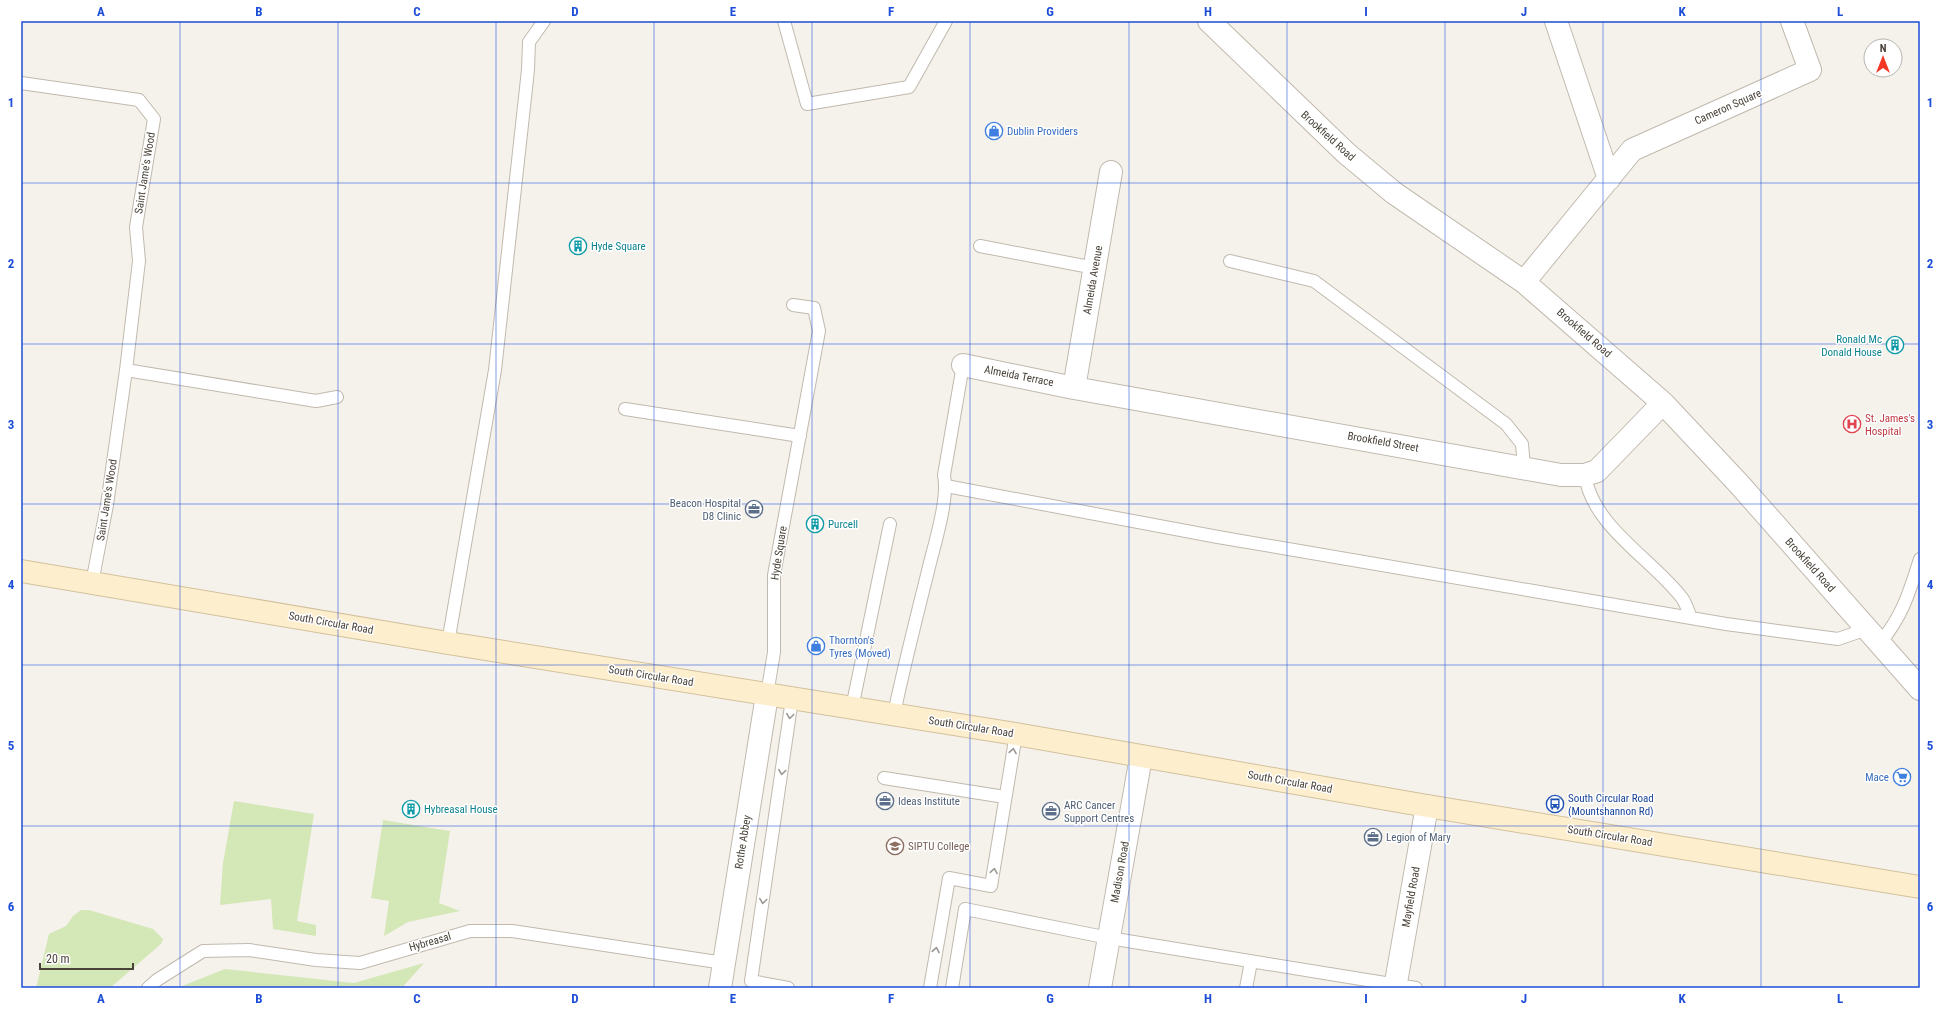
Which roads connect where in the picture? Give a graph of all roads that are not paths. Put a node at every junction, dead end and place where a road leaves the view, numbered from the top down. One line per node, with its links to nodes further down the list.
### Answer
1 (544, 21): 31 (lane)
2 (784, 21): 3 (lane)
3 (946, 21)
4 (1209, 21): 13 (street, Brookfield Road)
5 (1556, 21): 9 (street)
6 (1792, 21): 9 (street, Cameron Square)
7 (21, 83): 16 (lane, Saint Jame's Wood)
8 (1111, 172): 12 (street, Almeida Avenue)
9 (1609, 179): 13 (street, Cameron Square)
10 (980, 246): 12 (lane)
11 (1230, 261): 22 (lane)
12 (1095, 268): 17 (street, Almeida Avenue)
13 (1524, 282): 19 (street, Brookfield Road)
14 (793, 305): 21 (lane, Hyde Square)
15 (964, 365): 17 (street, Almeida Terrace); 24 (lane)
16 (126, 370): 18 (lane); 28 (lane, Saint Jame's Wood)
17 (1074, 388): 22 (street, Brookfield Street)
18 (337, 397)
19 (1663, 403): 23 (street, Brookfield Street); 30 (street, Brookfield Road)
20 (625, 409): 21 (lane)
21 (800, 436): 33 (lane, Hyde Square)
22 (1524, 467): 23 (street, Brookfield Street)
23 (1585, 475): 29 (lane)
24 (946, 486): 29 (lane); 36 (lane)
25 (890, 524): 35 (lane)
26 (1920, 559): 30 (lane)
27 (21, 572): 28 (main road, South Circular Road)
28 (92, 583): 31 (main road, South Circular Road)
29 (1691, 618): 30 (lane)
30 (1873, 636): 32 (street, Brookfield Road)
31 (448, 643): 33 (main road, South Circular Road)
32 (1920, 689)
33 (767, 695): 34 (main road, South Circular Road); 45 (street, Rothe Abbey)
34 (792, 699): 35 (main road, South Circular Road); 49 (lane, one-way to 49)
35 (852, 708): 36 (main road, South Circular Road)
36 (894, 714): 37 (main road, South Circular Road)
37 (1016, 734): 38 (main road, South Circular Road); 40 (lane, one-way to 37)
38 (1141, 757): 41 (main road, South Circular Road); 43 (street, Madison Road)
39 (884, 778): 40 (lane)
40 (1006, 797): 50 (lane, one-way to 40)
41 (1427, 806): 42 (main road, South Circular Road); 46 (street, Mayfield Road)
42 (1920, 887)
43 (1109, 938): 44 (lane); 51 (lane); 52 (street, Madison Road)
44 (1251, 962): 46 (lane); 53 (lane)
45 (724, 963): 47 (lane, Hybreasal); 48 (street, Rothe Abbey)
46 (1402, 987)
47 (148, 988)
48 (720, 988)
49 (788, 988)
50 (930, 988)
51 (952, 988)
52 (1100, 988)
53 (1246, 988)

